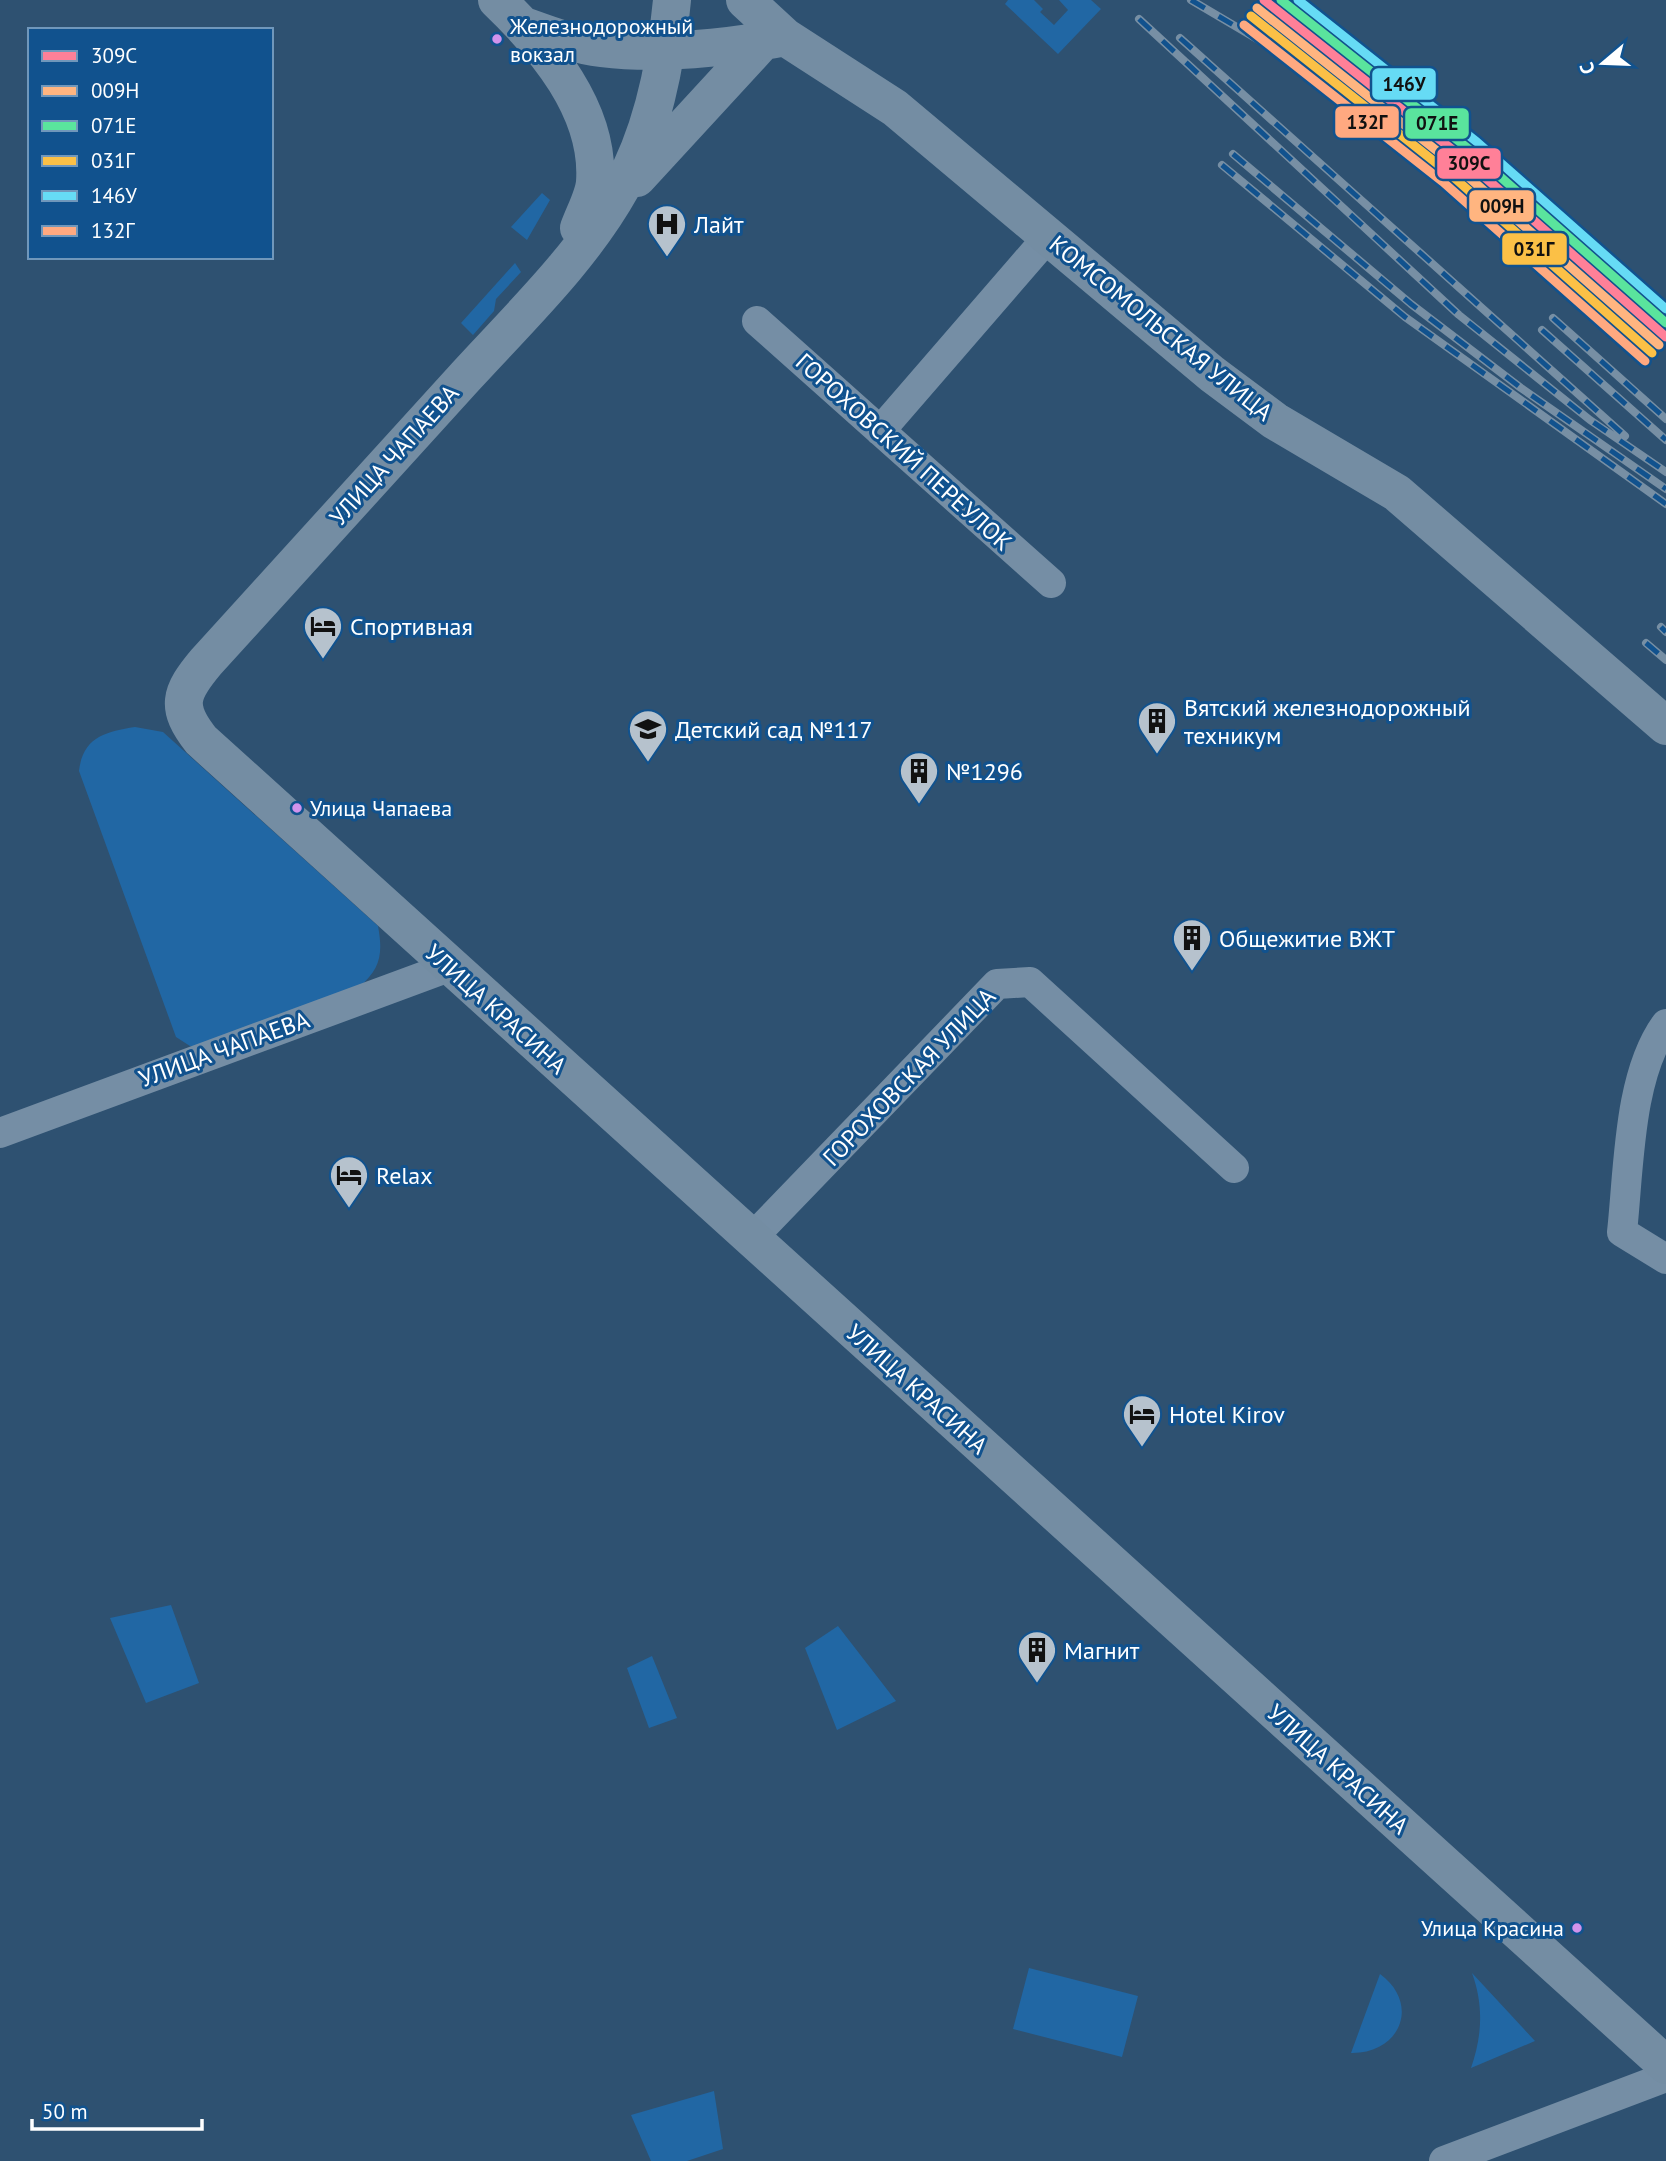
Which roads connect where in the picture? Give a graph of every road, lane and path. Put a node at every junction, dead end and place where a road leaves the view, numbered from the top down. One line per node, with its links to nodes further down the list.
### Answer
1 (497, 0): 4 (main road)
2 (671, 0): 6 (main road, УЛИЦА ЧАПАЕВА)
3 (745, 0): 5 (main road, КОМСОМОЛЬСКАЯ УЛИЦА)
4 (524, 26): 6 (main road); 9 (main road)
5 (774, 39): 6 (main road); 7 (main road, УЛИЦА ЧАПАЕВА); 8 (main road, КОМСОМОЛЬСКАЯ УЛИЦА)
6 (666, 50): 7 (main road, УЛИЦА ЧАПАЕВА)
7 (610, 208): 9 (main road, УЛИЦА ЧАПАЕВА)
8 (1047, 237): 11 (street); 14 (main road, КОМСОМОЛЬСКАЯ УЛИЦА)
9 (565, 266): 13 (main road, УЛИЦА ЧАПАЕВА)
10 (757, 321): 11 (street, ГОРОХОВСКИЙ ПЕРЕУЛОК)
11 (880, 430): 12 (street, ГОРОХОВСКИЙ ПЕРЕУЛОК)
12 (1051, 583)
13 (182, 703): 15 (main road, УЛИЦА КРАСИНА)
14 (1666, 726)
15 (449, 967): 17 (street, УЛИЦА ЧАПАЕВА); 19 (main road, УЛИЦА КРАСИНА)
16 (1666, 1024): 20 (street)
17 (0, 1133)
18 (1234, 1168): 19 (street, ГОРОХОВСКАЯ УЛИЦА)
19 (751, 1240): 21 (main road, УЛИЦА КРАСИНА)
20 (1666, 1259)
21 (1666, 2065)
22 (1666, 2077): 23 (street)
23 (1444, 2161)

